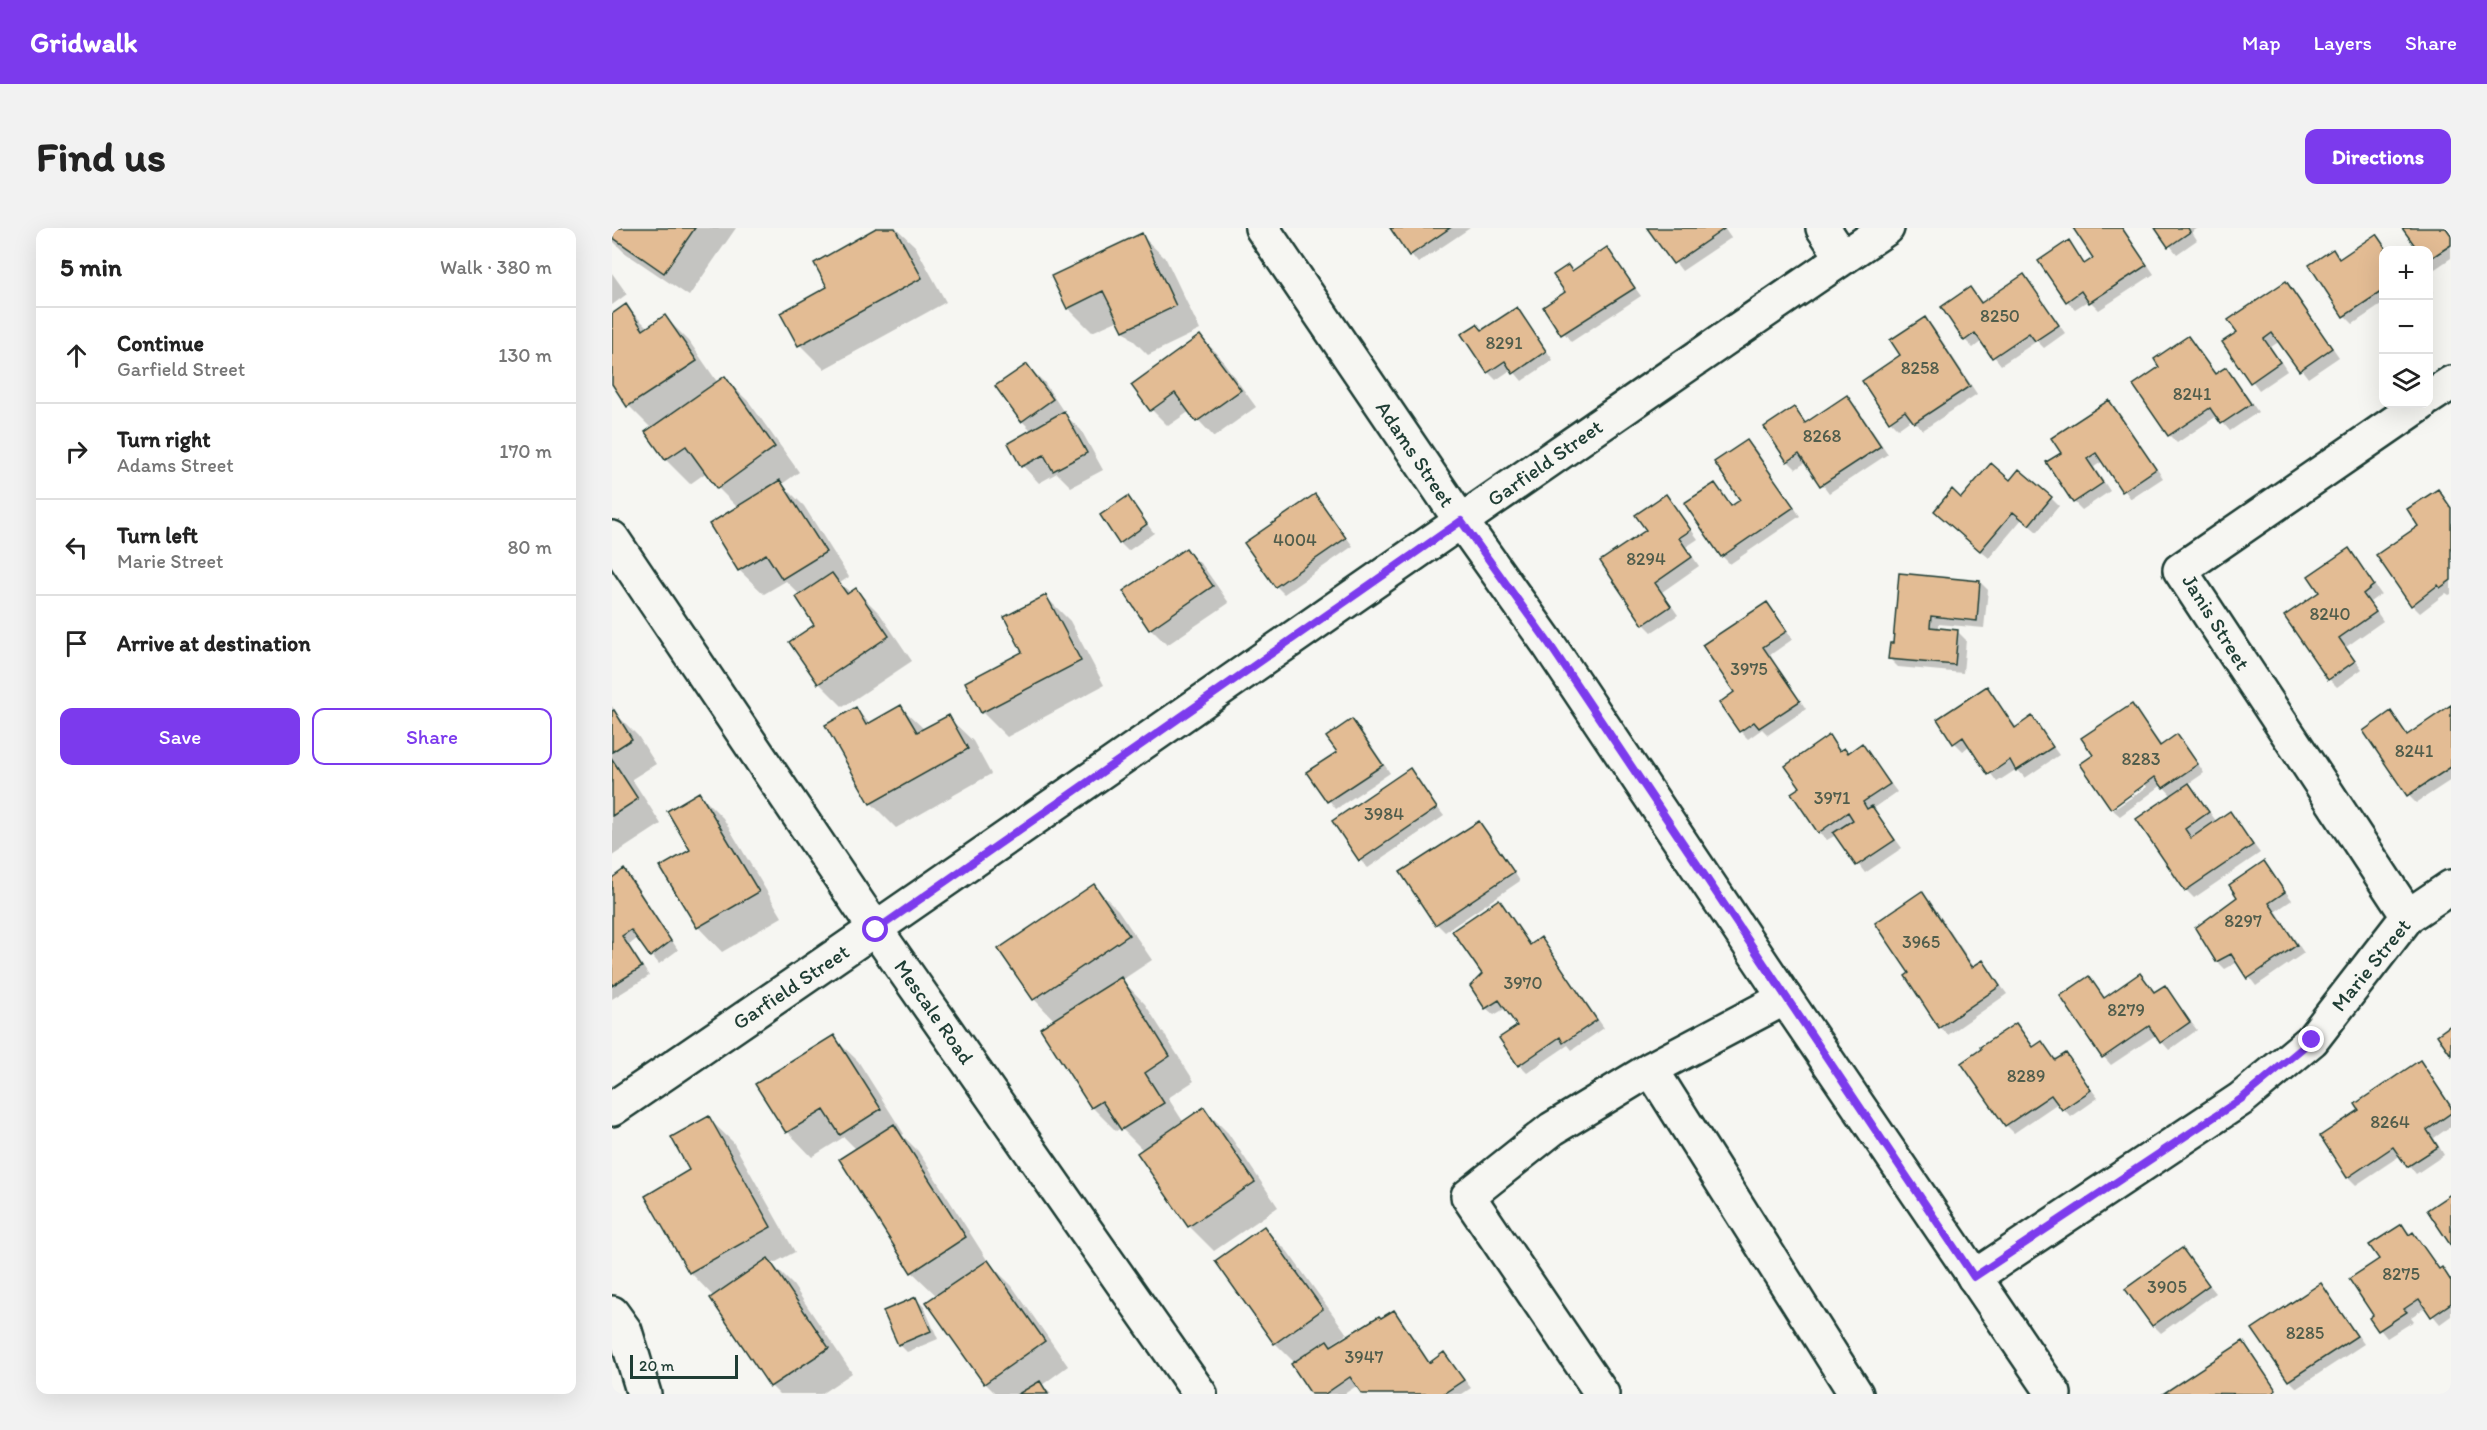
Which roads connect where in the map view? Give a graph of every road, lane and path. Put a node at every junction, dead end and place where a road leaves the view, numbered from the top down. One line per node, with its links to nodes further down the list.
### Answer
1 (1262, 228): 8 (street, Adams Street)
2 (1823, 228): 4 (street)
3 (1887, 228): 4 (street, Garfield Street)
4 (1843, 258): 8 (street, Garfield Street)
5 (2451, 383): 6 (street)
6 (2433, 395)
7 (2415, 408): 11 (street, Janis Street)
8 (1461, 521): 12 (street, Garfield Street); 13 (street, Adams Street)
9 (612, 538): 12 (street, Mescale Road)
10 (2451, 887): 11 (street, Marie Street)
11 (2408, 916): 16 (street, Marie Street)
12 (876, 930): 15 (street, Garfield Street); 19 (street, Mescale Road)
13 (1785, 998): 14 (street); 16 (street, Adams Street)
14 (1651, 1070): 20 (street); 21 (street)
15 (612, 1109)
16 (1974, 1277): 22 (street, Adams Street)
17 (612, 1313): 18 (street)
18 (644, 1394)
19 (1200, 1394)
20 (1602, 1394)
21 (1856, 1394)
22 (2054, 1394)

